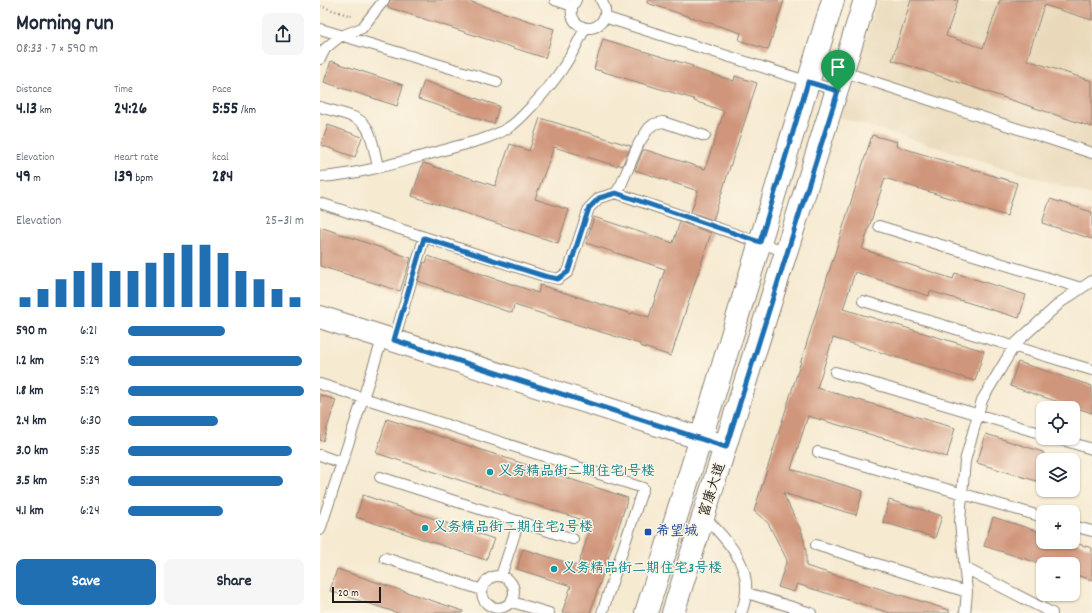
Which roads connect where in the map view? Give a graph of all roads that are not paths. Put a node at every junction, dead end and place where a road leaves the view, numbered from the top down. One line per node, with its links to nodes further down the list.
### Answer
1 (384, 0): 10 (lane)
2 (555, 0): 6 (lane)
3 (601, 0): 7 (lane)
4 (833, 0): 14 (street, 富康大道)
5 (866, 0): 12 (street, 富康大道)
6 (574, 3): 8 (lane)
7 (604, 17): 8 (lane); 14 (lane)
8 (585, 28): 18 (lane)
9 (320, 30): 10 (lane)
10 (341, 36): 11 (lane); 13 (lane)
11 (320, 59)
12 (841, 81): 14 (lane); 17 (lane); 25 (street, 富康大道)
13 (497, 82)
14 (808, 82): 24 (street, 富康大道)
15 (320, 107): 18 (lane)
16 (706, 136): 20 (lane)
17 (1092, 153)
18 (378, 167): 19 (lane)
19 (320, 177)
20 (616, 193): 23 (lane); 24 (lane)
21 (320, 203): 23 (lane)
22 (879, 226): 27 (lane)
23 (424, 238): 30 (lane)
24 (760, 242): 25 (lane); 38 (street, 富康大道)
25 (787, 252): 40 (street, 富康大道)
26 (1092, 281): 27 (lane)
27 (1082, 288): 31 (lane)
28 (863, 301): 31 (lane)
29 (320, 317): 30 (street)
30 (388, 338): 35 (lane); 38 (street)
31 (1014, 346): 32 (lane); 36 (lane)
32 (1092, 370)
33 (835, 372): 36 (lane)
34 (320, 384): 35 (lane)
35 (363, 398): 44 (lane); 64 (lane)
36 (978, 414): 37 (lane); 46 (lane)
37 (1036, 432)
38 (701, 438): 40 (street); 65 (street, 富康大道)
39 (1079, 445): 41 (lane)
40 (726, 447): 48 (street, 富康大道)
41 (1092, 449)
42 (818, 452): 46 (lane)
43 (320, 456): 44 (lane)
44 (342, 463): 51 (lane)
45 (380, 476): 49 (lane)
46 (962, 494): 47 (lane); 56 (lane)
47 (1036, 515)
48 (704, 516): 60 (lane); 66 (street, 富康大道)
49 (519, 521): 53 (lane); 57 (lane)
50 (1080, 528): 52 (lane)
51 (320, 530)
52 (1092, 531)
53 (573, 539)
54 (816, 545): 59 (lane)
55 (385, 558): 58 (lane)
56 (965, 568): 59 (lane); 70 (lane)
57 (501, 576): 58 (lane); 61 (lane)
58 (482, 590): 62 (lane)
59 (967, 592): 69 (lane)
60 (747, 593): 67 (lane); 68 (lane)
61 (512, 602): 62 (lane); 63 (lane)
62 (491, 610)
63 (549, 613)
64 (602, 613)
65 (646, 613)
66 (673, 613)
67 (741, 613)
68 (811, 613)
69 (965, 613)
70 (1052, 613)

